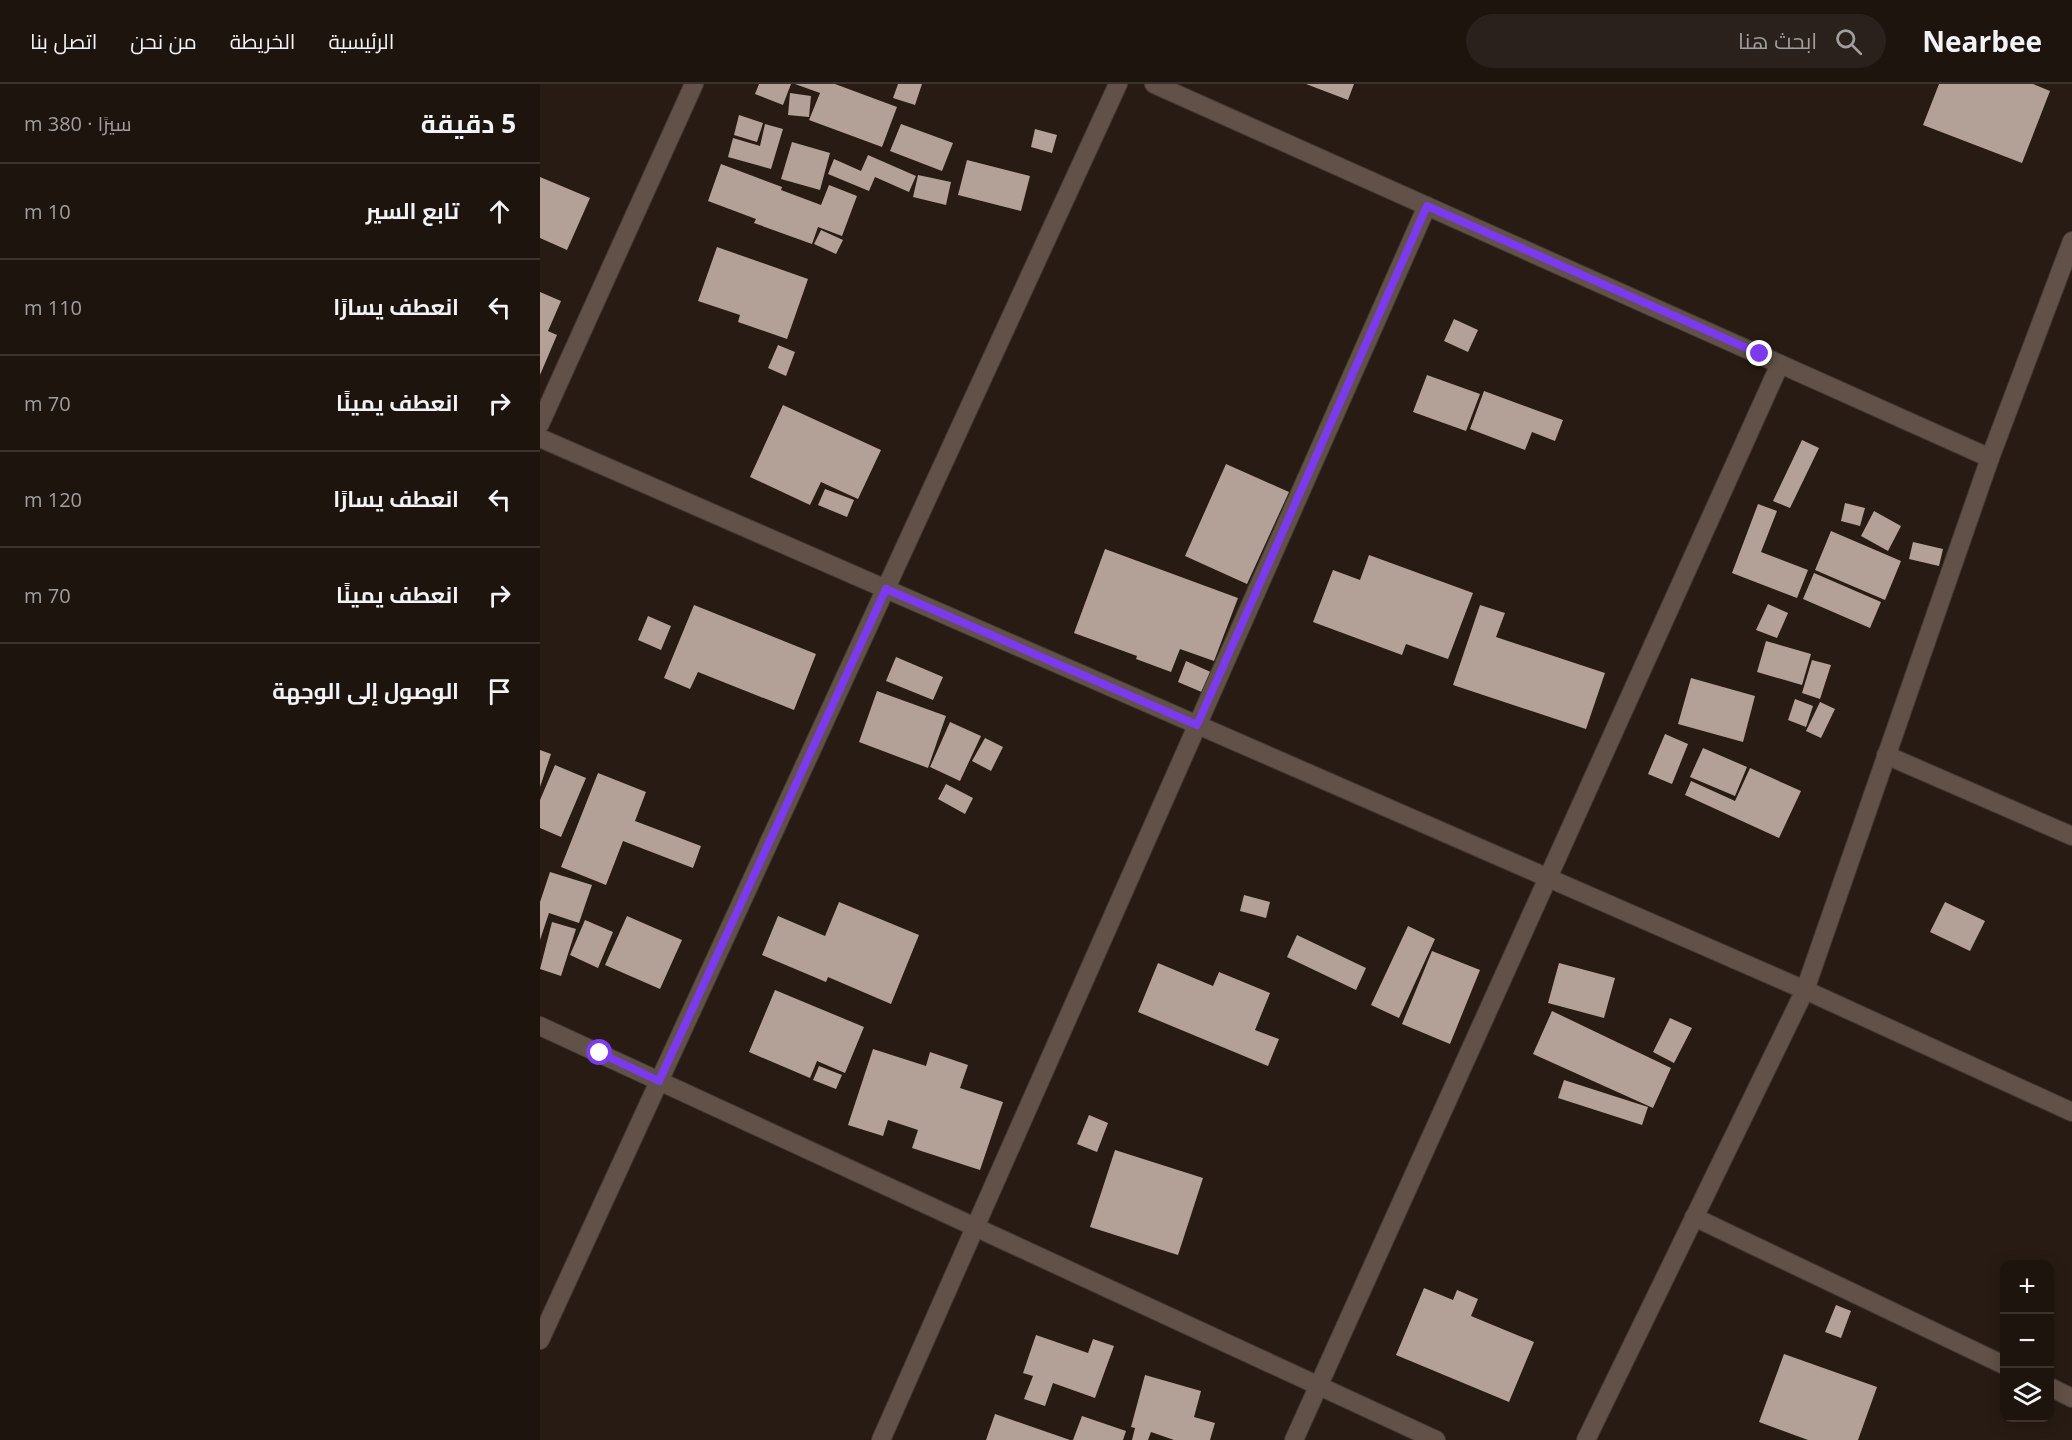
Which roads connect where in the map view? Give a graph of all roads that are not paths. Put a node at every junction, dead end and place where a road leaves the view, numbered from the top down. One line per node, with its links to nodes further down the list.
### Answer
1 (694, 84): 9 (street)
2 (1118, 84): 12 (street)
3 (1155, 84): 4 (street)
4 (1184, 90): 5 (street)
5 (1427, 206): 8 (street); 13 (street)
6 (2072, 242): 7 (street)
7 (2067, 272): 11 (street)
8 (1780, 364): 11 (street); 16 (street)
9 (540, 424)
10 (540, 438): 12 (street)
11 (1990, 458): 14 (street)
12 (886, 589): 13 (street); 19 (street)
13 (1197, 725): 16 (street); 22 (street)
14 (1886, 755): 15 (street); 17 (street)
15 (2072, 836)
16 (1548, 878): 17 (street); 25 (street)
17 (1805, 990): 20 (street); 21 (street)
18 (540, 1026): 19 (street)
19 (659, 1081): 22 (street); 23 (street)
20 (2072, 1112)
21 (1694, 1217): 24 (street); 31 (street)
22 (975, 1227): 25 (street); 28 (street)
23 (540, 1340)
24 (2000, 1363)
25 (1318, 1386): 29 (street); 30 (street)
26 (2054, 1389): 27 (street)
27 (2072, 1398)
28 (880, 1440)
29 (1294, 1440)
30 (1436, 1440)
31 (1586, 1440)

